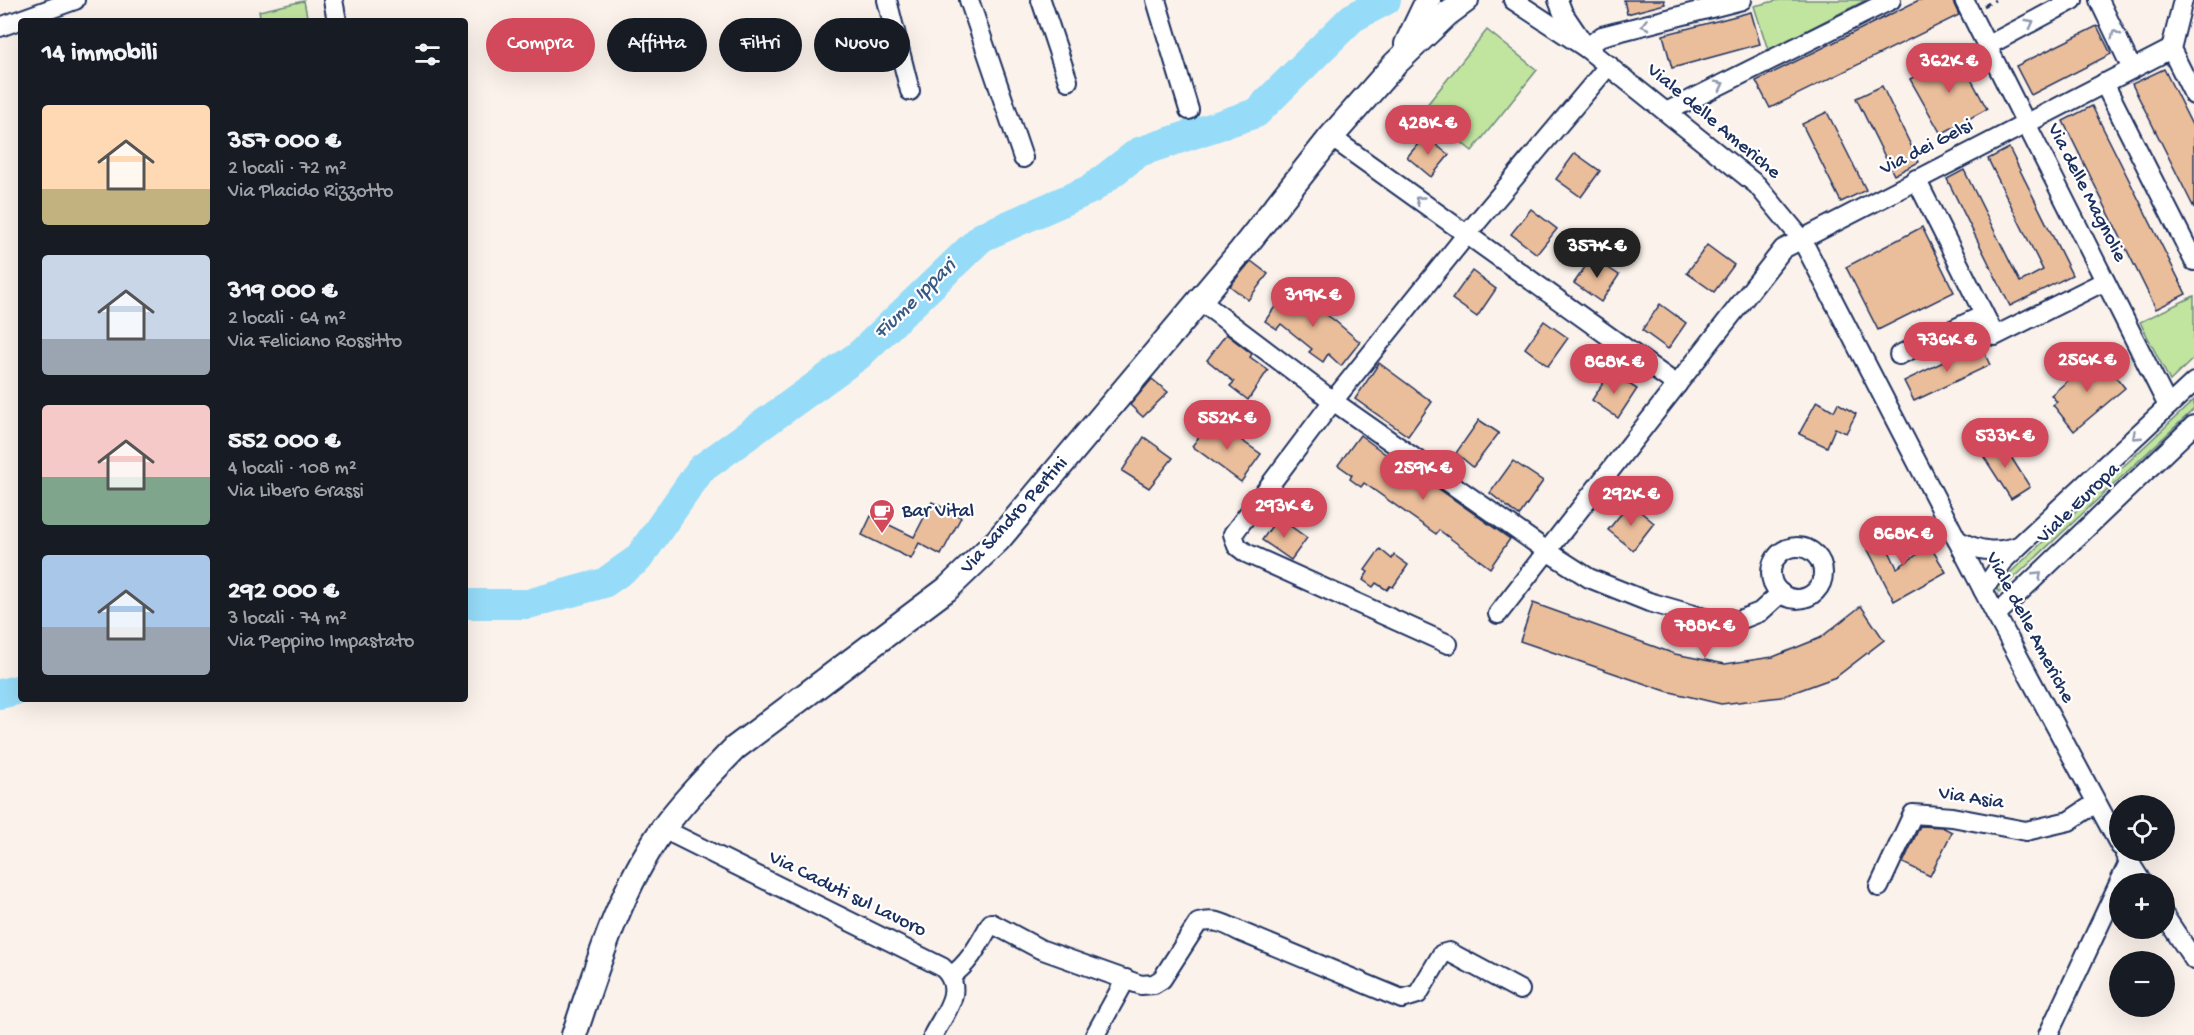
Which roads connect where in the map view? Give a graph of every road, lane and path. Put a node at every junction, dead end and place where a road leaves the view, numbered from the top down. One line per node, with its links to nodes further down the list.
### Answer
1 (75, 0): 22 (street)
2 (333, 0): 23 (street)
3 (887, 0): 35 (street)
4 (969, 0): 41 (street)
5 (1041, 0): 33 (street)
6 (1156, 0): 37 (street)
7 (1428, 0): 30 (main road)
8 (1466, 0): 30 (main road)
9 (1512, 0): 28 (street, Viale delle Americhe)
10 (1558, 0): 28 (street)
11 (1742, 0): 20 (street)
12 (1891, 0): 38 (street, one-way to 12)
13 (1964, 0): 27 (street, Via delle Magnolie)
14 (1979, 0): 19 (path)
15 (1995, 0): 19 (path)
16 (2073, 0): 27 (street, one-way to 16)
17 (2098, 0): 32 (street, one-way to 17)
18 (2183, 0): 26 (street)
19 (1982, 7): 21 (path)
20 (1676, 8): 28 (street, one-way to 28)
21 (1986, 16)
22 (25, 18)
23 (336, 18)
24 (18, 21): 25 (street)
25 (0, 27)
26 (2186, 30): 29 (street)
27 (1987, 46): 39 (street, Via delle Magnolie)
28 (1586, 48): 31 (street, Viale delle Americhe)
29 (2171, 49): 32 (street, Via dei Gelsi); 36 (street)
30 (1395, 64): 40 (main road, Via Sandro Pertini)
31 (1609, 65): 38 (street, Viale delle Americhe); 43 (street)
32 (2132, 69): 34 (street, Via dei Gelsi)
33 (1068, 81)
34 (2104, 83): 39 (street, Via dei Gelsi); 45 (street)
35 (910, 91)
36 (2194, 95)
37 (1189, 110)
38 (1668, 111): 44 (street, Viale delle Americhe)
39 (2026, 123): 42 (street, Via dei Gelsi); 46 (street, Via delle Magnolie)
40 (1331, 137): 43 (street, one-way to 40); 47 (main road, Via Sandro Pertini)
41 (1023, 158)
42 (1916, 179): 44 (street, Via dei Gelsi); 48 (street)
43 (1467, 234): 51 (street); 52 (street)
44 (1801, 238): 51 (street, Via dei Gelsi); 55 (street, Viale delle Americhe)
45 (2194, 261)
46 (2105, 281): 48 (street); 53 (street, Via delle Magnolie)
47 (1199, 300): 52 (street); 65 (main road, Via Sandro Pertini)
48 (1984, 315): 49 (street)
49 (1899, 355)
50 (2194, 382): 53 (street, Viale Europa)
51 (1677, 385): 57 (street, Via dei Gelsi)
52 (1333, 401): 57 (street); 62 (street)
53 (2168, 406): 56 (street, Viale Europa, one-way to 56)
54 (2194, 425): 61 (street, Viale Europa, one-way to 54)
55 (1957, 540): 56 (street); 58 (street, Viale delle Americhe)
56 (2020, 546): 58 (street, Viale Europa)
57 (1547, 551): 59 (street); 60 (street, Via dei Gelsi)
58 (1983, 590): 61 (street, Viale delle Americhe)
59 (1781, 593)
60 (1498, 614)
61 (1996, 615): 63 (street, Viale delle Americhe)
62 (1448, 644)
63 (2096, 803): 64 (street, Viale delle Americhe); 67 (street, Via Asia)
64 (2109, 826)
65 (663, 829): 70 (street, Via Caduti sul Lavoro); 73 (main road, Via Sandro Pertini)
66 (2124, 861): 76 (street)
67 (1879, 886)
68 (2175, 932): 69 (street)
69 (2194, 960)
70 (951, 976): 71 (street); 74 (street)
71 (1126, 979): 72 (street); 75 (street)
72 (1520, 990)
73 (574, 1035)
74 (933, 1035)
75 (1095, 1035)
76 (2048, 1035)

